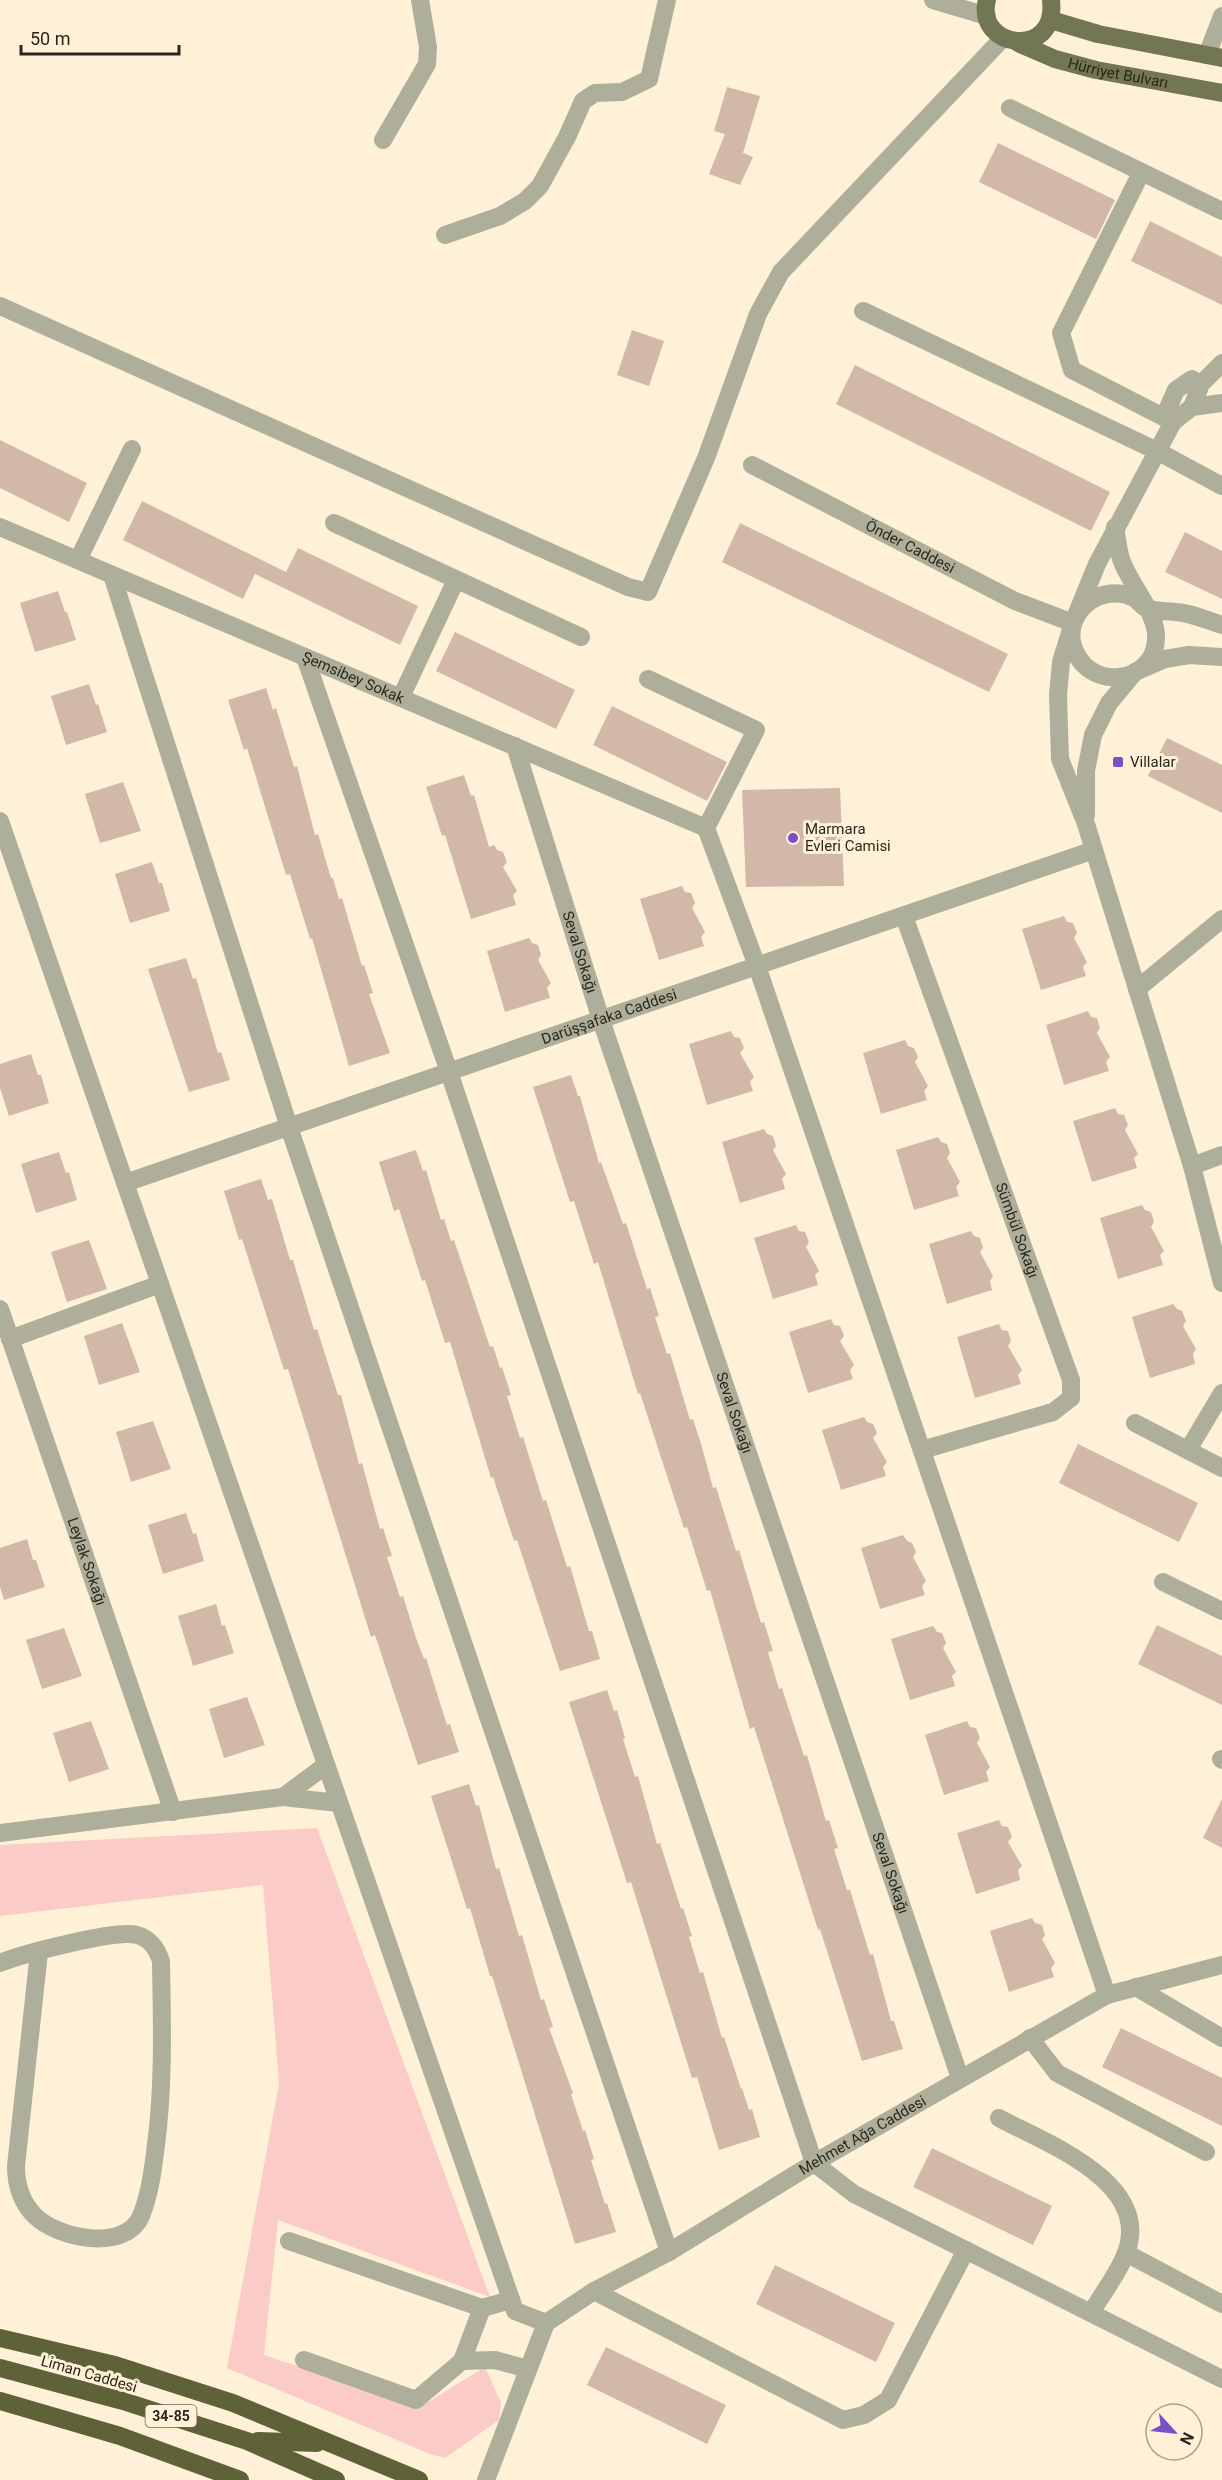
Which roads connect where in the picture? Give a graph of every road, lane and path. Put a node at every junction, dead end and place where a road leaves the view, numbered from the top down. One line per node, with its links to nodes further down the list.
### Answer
1 (420, 0): 12 (street)
2 (667, 0): 15 (street)
3 (933, 0): 5 (street)
4 (1051, 0): 7 (main road)
5 (987, 8): 8 (main road)
6 (1222, 16): 9 (street)
7 (1051, 20): 8 (main road); 9 (main road)
8 (1011, 40): 10 (main road, Hürriyet Bulvarı); 16 (street)
9 (1214, 56)
10 (1222, 93)
11 (1010, 108): 13 (street)
12 (382, 140)
13 (1141, 173): 14 (street); 22 (street)
14 (1222, 212)
15 (445, 235)
16 (0, 306)
17 (863, 312): 24 (street)
18 (1222, 363): 19 (street)
19 (1201, 384): 21 (street); 22 (street)
20 (1222, 403): 21 (street)
21 (1192, 407): 22 (street)
22 (1173, 422): 24 (street)
23 (132, 449): 30 (street)
24 (1157, 451): 26 (street); 29 (street)
25 (752, 465): 34 (street, Önder Caddesi)
26 (1222, 486)
27 (334, 523): 32 (street)
28 (0, 526): 30 (street, Şemsibey Sokak)
29 (1115, 527): 33 (street); 34 (street)
30 (78, 560): 31 (street, Şemsibey Sokak)
31 (112, 574): 37 (street, Şemsibey Sokak); 53 (street)
32 (456, 580): 36 (street); 41 (street)
33 (1146, 608): 34 (street); 35 (street); 39 (street)
34 (1073, 623): 39 (street); 44 (street)
35 (1222, 626)
36 (581, 637)
37 (305, 657): 41 (street, Şemsibey Sokak); 52 (street)
38 (1222, 657): 39 (street)
39 (1135, 672): 44 (street)
40 (648, 679): 45 (street)
41 (400, 697): 42 (street, Şemsibey Sokak)
42 (515, 746): 45 (street, Şemsibey Sokak); 51 (street, Seval Sokağı)
43 (0, 821): 56 (street)
44 (1086, 824): 46 (street)
45 (706, 828): 49 (street)
46 (1094, 850): 47 (street, Darüşşafaka Caddesi); 50 (street)
47 (904, 916): 49 (street, Darüşşafaka Caddesi); 63 (street, Sümbül Sokağı)
48 (1222, 919): 50 (street)
49 (757, 966): 51 (street, Darüşşafaka Caddesi); 63 (street)
50 (1137, 989): 55 (street)
51 (602, 1020): 52 (street, Darüşşafaka Caddesi); 80 (street, Seval Sokağı)
52 (449, 1072): 53 (street, Darüşşafaka Caddesi); 83 (street)
53 (289, 1127): 56 (street, Darüşşafaka Caddesi); 86 (street)
54 (1222, 1155): 55 (street)
55 (1192, 1166): 57 (street)
56 (125, 1183): 58 (street)
57 (1221, 1276)
58 (160, 1284): 60 (street); 68 (street)
59 (0, 1309): 60 (street, Leylak Sokağı)
60 (10, 1339): 71 (street, Leylak Sokağı)
61 (1222, 1393): 64 (street)
62 (1135, 1423): 64 (street)
63 (922, 1450): 77 (street)
64 (1188, 1450): 65 (street)
65 (1222, 1468)
66 (1163, 1582): 67 (street)
67 (1222, 1611)
68 (326, 1766): 69 (street); 70 (street)
69 (283, 1797): 70 (street); 71 (street)
70 (339, 1803): 90 (street)
71 (173, 1812): 72 (street)
72 (0, 1833)
73 (39, 1952): 73 (street); 74 (street)
74 (0, 1963)
75 (1222, 1965): 76 (street, Mehmet Ağa Caddesi)
76 (1136, 1987): 77 (street, Mehmet Ağa Caddesi); 79 (street)
77 (1107, 1995): 78 (street, Mehmet Ağa Caddesi)
78 (1030, 2038): 80 (street, Mehmet Ağa Caddesi); 82 (street)
79 (1222, 2038)
80 (960, 2078): 83 (street, Mehmet Ağa Caddesi)
81 (999, 2118): 87 (street)
82 (1206, 2152)
83 (814, 2163): 85 (street); 86 (street, Mehmet Ağa Caddesi)
84 (289, 2241): 91 (street)
85 (966, 2250): 88 (street); 92 (street)
86 (669, 2252): 88 (street, Mehmet Ağa Caddesi)
87 (1126, 2253): 89 (street); 92 (street)
88 (594, 2291): 93 (street, Mehmet Ağa Caddesi)
89 (1222, 2304)
90 (513, 2305): 91 (street); 93 (street)
91 (482, 2308): 96 (street)
92 (1091, 2313): 99 (street)
93 (546, 2323): 98 (street)
94 (0, 2338): 102 (highway)
95 (304, 2361): 96 (street)
96 (462, 2361): 98 (street)
97 (0, 2368): 101 (highway, Liman Caddesi / 34-85)
98 (528, 2369): 108 (street)
99 (1222, 2379)
100 (0, 2401): 104 (highway, 34-85)
101 (247, 2441): 102 (highway); 105 (highway, Liman Caddesi / 34-85)
102 (331, 2444): 103 (highway)
103 (355, 2452): 106 (highway); 107 (highway)
104 (240, 2480)
105 (336, 2480)
106 (389, 2480)
107 (419, 2480)
108 (486, 2480)

